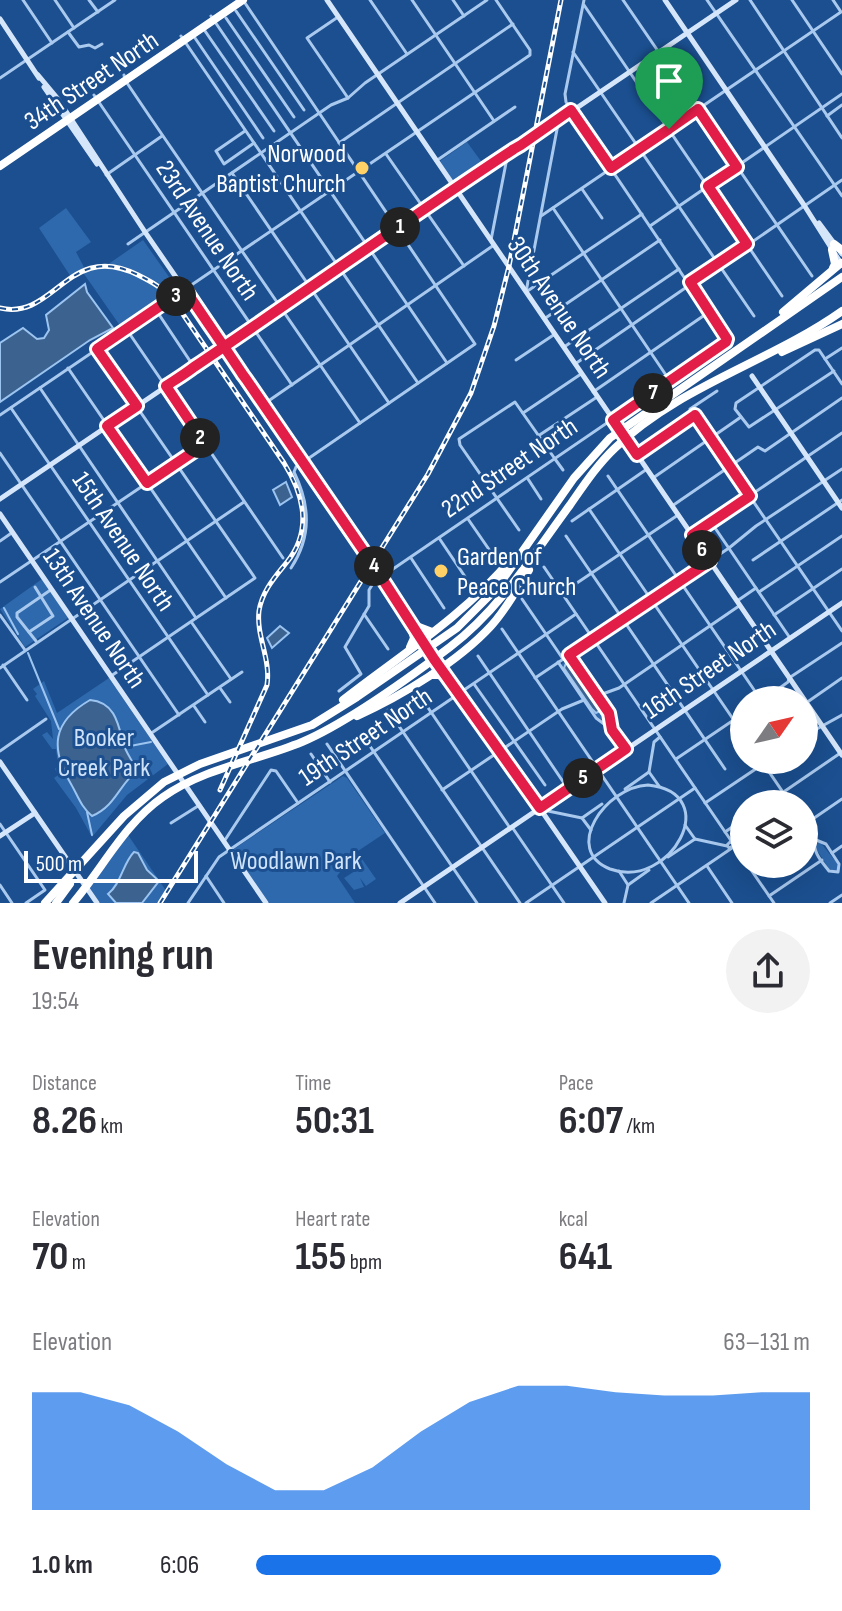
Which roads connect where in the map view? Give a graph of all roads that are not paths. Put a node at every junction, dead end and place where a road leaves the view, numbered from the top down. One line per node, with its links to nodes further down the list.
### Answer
1 (23, 0): 39 (street)
2 (55, 0): 31 (street)
3 (89, 0): 22 (street)
4 (115, 0): 22 (street)
5 (234, 0): 27 (highway, 34th Street North)
6 (243, 0): 27 (highway, 34th Street North); 66 (street)
7 (327, 0): 26 (street, 30th Avenue North)
8 (370, 0): 44 (street)
9 (412, 0): 36 (street)
10 (453, 0): 25 (street)
11 (487, 0): 25 (street)
12 (496, 0): 30 (street)
13 (623, 0): 43 (street)
14 (665, 0): 35 (street)
15 (707, 0): 24 (street)
16 (736, 0): 24 (street)
17 (750, 0): 41 (street)
18 (792, 0): 33 (street)
19 (833, 0): 23 (street)
20 (584, 2): 42 (street); 48 (street)
21 (236, 11): 64 (street)
22 (98, 12): 31 (street)
23 (841, 12): 33 (street)
24 (716, 13): 35 (street); 47 (street)
25 (464, 16): 36 (street)
26 (338, 17): 49 (street, 30th Avenue North); 58 (street)
27 (212, 18): 38 (highway, 34th Street North); 79 (street)
28 (226, 18): 69 (street)
29 (0, 19): 45 (street)
30 (513, 24): 46 (street); 55 (street)
31 (74, 28): 34 (street)
32 (205, 31): 77 (street)
33 (813, 31): 41 (street); 50 (street)
34 (68, 32): 39 (street); 40 (street)
35 (687, 32): 43 (street); 54 (street)
36 (435, 35): 44 (street); 46 (street)
37 (195, 38): 81 (street)
38 (182, 39): 52 (highway, 34th Street North); 76 (street)
39 (52, 43): 45 (street)
40 (102, 44)
41 (784, 50): 47 (street); 62 (street)
42 (573, 52): 53 (street); 65 (street)
43 (658, 52): 48 (street); 63 (street)
44 (407, 54): 49 (street)
45 (27, 59): 51 (street); 68 (street)
46 (455, 64): 55 (street); 59 (street)
47 (755, 70): 54 (street); 73 (street)
48 (629, 71): 53 (street); 74 (street)
49 (378, 74): 58 (street); 59 (street, 30th Avenue North)
50 (842, 74)
51 (0, 78)
52 (125, 78): 57 (highway, 34th Street North); 80 (street)
53 (601, 90): 65 (street); 87 (street)
54 (726, 90): 63 (street); 85 (street)
55 (474, 92): 71 (street); 78 (street)
56 (842, 94): 62 (street)
57 (95, 98): 68 (highway, 34th Street North); 91 (street, 23rd Avenue North)
58 (348, 98): 66 (street)
59 (397, 103): 78 (street, 30th Avenue North); 84 (street)
60 (842, 105): 67 (street)
61 (515, 107): 71 (street)
62 (821, 108): 67 (street); 73 (street)
63 (698, 109): 74 (street); 95 (street)
64 (304, 110)
65 (571, 110): 70 (street); 96 (street)
66 (319, 114): 79 (street); 84 (street)
67 (827, 116): 75 (street)
68 (66, 117): 86 (highway, 34th Street North); 99 (street)
69 (294, 117)
70 (559, 118): 90 (street); 115 (street)
71 (494, 121): 93 (street)
72 (842, 124): 75 (street)
73 (795, 127): 85 (street); 101 (street)
74 (669, 129): 87 (street); 102 (street)
75 (836, 129): 82 (street)
76 (245, 131): 83 (street); 83 (street)
77 (274, 131)
78 (417, 132): 89 (street); 93 (street, 30th Avenue North)
79 (290, 133): 88 (street); 105 (street)
80 (163, 135): 91 (street); 106 (street)
81 (263, 138)
82 (842, 138)
83 (254, 143): 88 (street)
84 (339, 143): 97 (street)
85 (765, 147): 95 (street); 108 (street)
86 (22, 148): 92 (highway, 34th Street North); 94 (highway, 34th Street North)
87 (640, 148): 96 (street); 109 (street)
88 (261, 153): 98 (street); 112 (street)
89 (386, 153): 97 (street); 111 (street)
90 (508, 154): 104 (street); 123 (street)
91 (134, 155): 99 (street); 113 (street, 23rd Avenue North)
92 (0, 159)
93 (436, 161): 104 (street, 30th Avenue North)
94 (0, 166)
95 (737, 167): 102 (street); 117 (street)
96 (611, 168): 103 (street); 114 (street)
97 (358, 171): 105 (street); 119 (street)
98 (232, 173): 106 (street); 120 (street)
99 (106, 175): 121 (street)
100 (842, 180): 101 (street)
101 (834, 185): 107 (street); 108 (street)
102 (708, 186): 109 (street); 125 (street)
103 (582, 188): 110 (street); 116 (street)
104 (456, 189): 111 (street); 123 (street, 30th Avenue North)
105 (329, 191): 112 (street); 126 (street)
106 (202, 193): 113 (street); 128 (street)
107 (842, 196)
108 (804, 205): 117 (street); 127 (street)
109 (679, 206): 118 (street); 130 (street)
110 (553, 208): 115 (street); 129 (street)
111 (425, 210): 119 (street); 132 (street)
112 (300, 211): 120 (street); 133 (street)
113 (174, 213): 121 (street); 135 (street, 23rd Avenue North)
114 (642, 214): 118 (street); 129 (street)
115 (541, 216): 144 (street)
116 (602, 218)
117 (776, 224): 125 (street); 137 (street)
118 (650, 226): 122 (street)
119 (397, 229): 126 (street); 140 (street)
120 (271, 231): 128 (street); 142 (street)
121 (145, 232): 124 (street); 143 (street)
122 (660, 240): 134 (street); 139 (street)
123 (492, 243): 132 (street); 144 (street, 30th Avenue North)
124 (128, 244)
125 (747, 244): 130 (street); 145 (street)
126 (369, 248): 133 (street); 146 (street)
127 (838, 250): 131 (street); 136 (highway)
128 (242, 251): 135 (street); 147 (street)
129 (584, 253): 139 (street); 144 (street)
130 (718, 263): 141 (street); 152 (street)
131 (842, 264): 136 (highway)
132 (464, 266): 140 (street)
133 (339, 268): 142 (street); 156 (street)
134 (679, 269): 141 (street); 148 (street)
135 (213, 270): 143 (street); 157 (street, 23rd Avenue North)
136 (830, 271): 159 (highway)
137 (812, 276)
138 (841, 278): 159 (highway)
139 (602, 280): 148 (street); 153 (street)
140 (436, 285): 146 (street); 169 (street)
141 (690, 285): 151 (street); 154 (street)
142 (310, 288): 147 (street); 161 (street)
143 (185, 289): 149 (street); 162 (street)
144 (526, 292): 153 (street, 30th Avenue North)
145 (782, 296)
146 (408, 306): 156 (street); 169 (street)
147 (281, 307): 157 (street); 171 (street)
148 (621, 308): 154 (street); 163 (street)
149 (155, 309): 158 (street); 172 (street)
150 (842, 311): 174 (highway)
151 (709, 312): 166 (street); 178 (street, 22nd Street North)
152 (754, 316)
153 (544, 319): 160 (street, 30th Avenue North)
154 (632, 324): 166 (street); 170 (street)
155 (842, 324): 174 (highway)
156 (379, 326): 161 (street); 179 (street)
157 (252, 327): 162 (street); 181 (street, 23rd Avenue North)
158 (126, 329): 165 (street); 182 (street)
159 (763, 331): 243 (highway)
160 (555, 334): 163 (street, 30th Avenue North); 168 (street)
161 (350, 346): 171 (street); 188 (street)
162 (224, 347): 172 (street); 189 (street)
163 (564, 347): 170 (street, 30th Avenue North)
164 (842, 348): 167 (street)
165 (97, 349): 173 (street); 190 (street)
166 (651, 352): 178 (street); 186 (street)
167 (825, 359): 175 (street); 184 (street)
168 (516, 360)
169 (447, 363): 179 (street)
170 (575, 364): 176 (street, 30th Avenue North)
171 (321, 365): 181 (street); 198 (street)
172 (194, 367): 182 (street)
173 (68, 368): 183 (street); 199 (street)
174 (736, 370): 313 (highway)
175 (834, 371): 180 (street); 192 (street)
176 (581, 374): 186 (street, 30th Avenue North); 193 (street)
177 (752, 376): 184 (street)
178 (670, 381): 197 (street, 22nd Street North)
179 (418, 383): 188 (street)
180 (842, 384)
181 (292, 385): 189 (street)
182 (166, 386): 190 (street); 204 (street)
183 (40, 388): 191 (street); 205 (street)
184 (760, 388): 192 (street); 196 (street)
185 (717, 391): 195 (street)
186 (595, 394): 197 (street, 30th Avenue North); 202 (street)
187 (842, 398): 200 (street)
188 (389, 403): 198 (street)
189 (264, 404): 210 (street)
190 (137, 406): 199 (street); 211 (street)
191 (11, 407): 194 (street); 212 (street, 15th Avenue North)
192 (775, 410): 196 (street); 200 (street)
193 (523, 413): 202 (street); 226 (street)
194 (0, 415)
195 (695, 415): 203 (street); 207 (street)
196 (741, 417): 203 (street)
197 (613, 420): 207 (street, 30th Avenue North); 209 (street, 22nd Street North)
198 (360, 423): 210 (street)
199 (107, 426): 205 (street); 221 (street)
200 (791, 433): 208 (street); 213 (street)
201 (842, 433): 208 (street)
202 (538, 436): 209 (street)
203 (711, 439): 213 (street); 219 (street)
204 (205, 444): 211 (street); 228 (street)
205 (79, 445): 212 (street); 229 (street)
206 (0, 453): 222 (street)
207 (637, 455): 214 (street, 30th Avenue North)
208 (807, 457): 220 (street); 224 (street)
209 (555, 459): 216 (street); 218 (street, 22nd Street North)
210 (303, 462): 264 (street); 267 (street)
211 (176, 464): 221 (street); 237 (street)
212 (50, 465): 222 (street); 239 (street, 15th Avenue North)
213 (730, 467): 224 (street); 231 (street)
214 (647, 469): 219 (street, 30th Avenue North); 223 (street)
215 (842, 469): 220 (street)
216 (563, 470)
217 (608, 476): 223 (street)
218 (527, 478): 226 (street, 22nd Street North); 227 (street)
219 (653, 478): 231 (street, 30th Avenue North)
220 (824, 481): 230 (street); 236 (street)
221 (147, 483): 229 (street); 251 (street)
222 (22, 484): 225 (street); 250 (street)
223 (618, 489): 232 (street); 244 (street)
224 (750, 496): 236 (street); 240 (street)
225 (0, 499)
226 (497, 499): 235 (street, 22nd Street North); 241 (street)
227 (541, 499)
228 (244, 502): 237 (street); 255 (street)
229 (118, 503): 239 (street); 259 (street)
230 (841, 504): 252 (street)
231 (672, 506): 234 (street, 30th Avenue North)
232 (589, 509): 238 (street); 254 (street)
233 (0, 514): 242 (street, 13th Avenue North)
234 (678, 515): 244 (street); 245 (street, 30th Avenue North)
235 (468, 519): 248 (street, 22nd Street North); 260 (street)
236 (766, 520): 252 (street); 253 (street)
237 (216, 521): 251 (street); 278 (street)
238 (572, 521)
239 (89, 522): 250 (street); 268 (street, 15th Avenue North)
240 (711, 522): 245 (street); 253 (street)
241 (519, 530)
242 (13, 532): 249 (street); 258 (street, 13th Avenue North)
243 (535, 534): 301 (highway); 307 (highway)
244 (649, 535): 254 (street); 269 (street)
245 (692, 535): 261 (street, 30th Avenue North)
246 (566, 536): 266 (street)
247 (842, 536): 262 (street)
248 (439, 538): 256 (street, 22nd Street North); 272 (street)
249 (0, 541)
250 (61, 541): 258 (street); 279 (street)
251 (186, 541): 259 (street); 278 (street)
252 (781, 542): 257 (street); 262 (street)
253 (729, 548): 261 (street); 275 (street)
254 (620, 554): 266 (street); 281 (street)
255 (283, 558)
256 (410, 558): 267 (street, 22nd Street North); 284 (street)
257 (753, 560)
258 (32, 561): 270 (street); 273 (street, 13th Avenue North)
259 (157, 561): 268 (street); 290 (street)
260 (497, 561)
261 (710, 561): 269 (street); 282 (street, 30th Avenue North)
262 (797, 566): 274 (street); 275 (street)
263 (544, 567): 276 (street)
264 (291, 568)
265 (842, 569): 274 (street)
266 (592, 574): 276 (street); 292 (street)
267 (381, 577): 286 (street); 296 (street)
268 (129, 580): 279 (street); 302 (street, 15th Avenue North)
269 (680, 581): 281 (street); 295 (street)
270 (0, 582)
271 (35, 587): 277 (street)
272 (472, 587)
273 (52, 589): 277 (street); 291 (street, 13th Avenue North)
274 (813, 589): 285 (street); 289 (street)
275 (757, 590): 282 (street); 289 (street)
276 (562, 593): 287 (street)
277 (42, 596): 299 (street); 299 (street)
278 (226, 598): 290 (street)
279 (101, 599): 291 (street); 317 (street)
280 (522, 599): 300 (street)
281 (651, 599): 292 (street); 308 (street)
282 (738, 603): 295 (street); 312 (street, 30th Avenue North)
283 (842, 603): 285 (street, 16th Street North)
284 (444, 608)
285 (829, 612): 298 (street); 304 (street, 16th Street North)
286 (364, 614): 309 (street); 340 (street)
287 (576, 614): 300 (street, 19th Street North); 303 (street)
288 (0, 615): 294 (street)
289 (774, 615): 304 (street)
290 (196, 618): 293 (street)
291 (72, 619): 305 (street); 326 (street, 13th Avenue North)
292 (622, 619): 303 (street); 321 (street)
293 (191, 622): 302 (street); 332 (street)
294 (2, 623): 311 (street)
295 (710, 625): 308 (street); 323 (street)
296 (415, 626): 301 (highway); 301 (street); 310 (highway)
297 (502, 629): 314 (street)
298 (842, 631)
299 (29, 632): 305 (street)
300 (547, 634): 314 (street, 19th Street North); 318 (street)
301 (427, 637): 307 (highway); 310 (highway); 320 (street)
302 (168, 638): 317 (street); 343 (street, 15th Avenue North)
303 (593, 638): 315 (street); 334 (street)
304 (790, 638): 312 (street, 16th Street North)
305 (37, 642): 311 (street)
306 (842, 643): 330 (street)
307 (435, 644): 320 (street); 370 (highway)
308 (682, 645): 321 (street); 339 (street)
309 (388, 649)
310 (409, 649): 370 (highway)
311 (25, 650): 322 (street)
312 (771, 651): 323 (street, 16th Street North); 330 (street, 30th Avenue North)
313 (450, 653): 320 (highway); 320 (highway); 328 (highway)
314 (518, 653): 325 (street, 19th Street North); 329 (street)
315 (569, 655): 318 (street); 345 (street)
316 (478, 656): 325 (street)
317 (139, 657): 326 (street); 354 (street)
318 (563, 659): 319 (street)
319 (558, 662): 329 (street); 347 (street)
320 (436, 663): 327 (highway); 328 (street); 363 (highway)
321 (653, 664): 334 (street); 351 (street)
322 (2, 666): 346 (street)
323 (742, 671): 335 (street); 339 (street, 16th Street North)
324 (242, 672): 332 (street)
325 (489, 673): 333 (street, 19th Street North); 366 (street)
326 (111, 676): 369 (street, 13th Avenue North)
327 (427, 677): 328 (highway); 363 (highway)
328 (450, 678): 342 (street)
329 (535, 678): 352 (street)
330 (789, 678): 336 (street); 337 (street, 30th Avenue North)
331 (842, 678): 344 (street)
332 (231, 679): 338 (street)
333 (474, 684): 342 (street, 19th Street North); 373 (street)
334 (624, 684): 345 (street); 365 (street)
335 (752, 686)
336 (782, 686)
337 (794, 686)
338 (220, 687): 343 (street); 348 (street)
339 (713, 690): 351 (street, 16th Street North); 356 (street)
340 (339, 691)
341 (418, 693): 353 (street)
342 (460, 693): 353 (street, 19th Street North); 376 (street)
343 (208, 695): 349 (street)
344 (818, 695)
345 (597, 696): 364 (street)
346 (27, 700)
347 (584, 700): 352 (street); 364 (street)
348 (230, 702)
349 (193, 705): 354 (street); 359 (street)
350 (388, 710): 368 (street)
351 (685, 710): 365 (street, 16th Street North); 372 (street)
352 (558, 711): 366 (street); 383 (street)
353 (432, 713): 368 (street, 19th Street North); 385 (street)
354 (179, 715): 369 (street)
355 (842, 715): 362 (street)
356 (730, 716)
357 (46, 719): 377 (street)
358 (818, 720): 362 (street, 30th Avenue North)
359 (205, 722)
360 (730, 722): 372 (street)
361 (818, 725): 362 (street)
362 (822, 726): 379 (street, 30th Avenue North)
363 (331, 727): 452 (highway)
364 (612, 730): 375 (street)
365 (655, 730): 371 (street); 375 (street, 16th Street North)
366 (529, 731): 373 (street); 395 (street)
367 (361, 733): 378 (street)
368 (403, 733): 378 (street, 19th Street North); 396 (street)
369 (150, 734): 404 (street, 13th Avenue North)
370 (291, 734): 437 (highway)
371 (660, 737): 381 (street); 387 (street)
372 (705, 740): 381 (street); 384 (street)
373 (514, 741): 376 (street); 392 (street)
374 (327, 744): 386 (street)
375 (626, 749): 383 (street, 16th Street North)
376 (500, 750): 385 (street); 405 (street)
377 (0, 751)
378 (374, 752): 386 (street, 19th Street North); 433 (street)
379 (841, 753): 397 (street)
380 (311, 754): 391 (street)
381 (676, 759): 394 (street)
382 (0, 762): 388 (street)
383 (597, 769): 395 (street, 16th Street North); 398 (street)
384 (725, 769)
385 (471, 770): 396 (street); 414 (street)
386 (345, 771): 391 (street, 19th Street North); 445 (street)
387 (649, 772): 393 (street); 398 (street)
388 (8, 774): 390 (street); 407 (street)
389 (745, 774): 403 (street)
390 (0, 780)
391 (330, 782): 402 (street, 19th Street North)
392 (545, 785)
393 (659, 786): 398 (street); 399 (street)
394 (695, 788): 399 (street); 403 (street)
395 (568, 789): 401 (street, 16th Street North)
396 (442, 790): 425 (street)
397 (786, 790)
398 (615, 795): 409 (street); 415 (street); 416 (street)
399 (680, 798): 413 (street); 415 (street)
400 (842, 799): 408 (street)
401 (550, 801): 405 (street, 16th Street North); 406 (street)
402 (298, 803): 422 (street); 426 (street, 19th Street North)
403 (705, 803): 419 (street)
404 (199, 805): 411 (street); 422 (street, 13th Avenue North)
405 (540, 808): 410 (street); 414 (street, 16th Street North)
406 (548, 811): 409 (street); 410 (street)
407 (35, 813): 418 (street); 453 (street)
408 (818, 815)
409 (582, 818): 416 (street)
410 (548, 820): 434 (street)
411 (171, 823)
412 (0, 824): 418 (street)
413 (685, 825): 420 (street); 431 (street)
414 (511, 827): 425 (street, 16th Street North); 442 (street)
415 (637, 827): 429 (street); 431 (street)
416 (591, 830): 429 (street)
417 (730, 831): 419 (street)
418 (3, 834): 449 (street)
419 (726, 834): 423 (street)
420 (695, 839): 423 (street); 431 (street)
421 (818, 841): 427 (street)
422 (224, 842): 426 (street, 13th Avenue North)
423 (729, 845): 432 (street)
424 (842, 846): 427 (street)
425 (482, 847): 433 (street, 16th Street North); 460 (street)
426 (230, 850): 438 (street, 19th Street North); 456 (street, 13th Avenue North)
427 (832, 853): 436 (street)
428 (818, 854): 430 (street)
429 (594, 857): 434 (street); 435 (street)
430 (822, 860): 436 (street); 447 (street)
431 (661, 862): 435 (street); 443 (street); 444 (street)
432 (706, 865): 444 (street); 467 (street)
433 (453, 867): 445 (street, 16th Street North); 459 (street)
434 (580, 867): 442 (street); 463 (street)
435 (619, 871): 443 (street)
436 (838, 872): 440 (street)
437 (76, 873): 450 (highway); 451 (highway)
438 (205, 876): 454 (street, 19th Street North); 455 (street)
439 (757, 878): 447 (street)
440 (842, 879)
441 (0, 885): 448 (street)
442 (552, 885): 461 (street); 462 (street)
443 (628, 885): 464 (street)
444 (677, 885): 465 (street); 466 (street)
445 (424, 887): 457 (street, 16th Street North); 458 (street)
446 (842, 895): 469 (street)
447 (769, 896): 468 (street)
448 (12, 903)
449 (26, 903)
450 (45, 903)
451 (56, 903)
452 (75, 903)
453 (97, 903)
454 (188, 903)
455 (224, 903)
456 (266, 903)
457 (400, 903)
458 (435, 903)
459 (477, 903)
460 (520, 903)
461 (526, 903)
462 (564, 903)
463 (605, 903)
464 (624, 903)
465 (651, 903)
466 (689, 903)
467 (732, 903)
468 (774, 903)
469 (830, 903)

